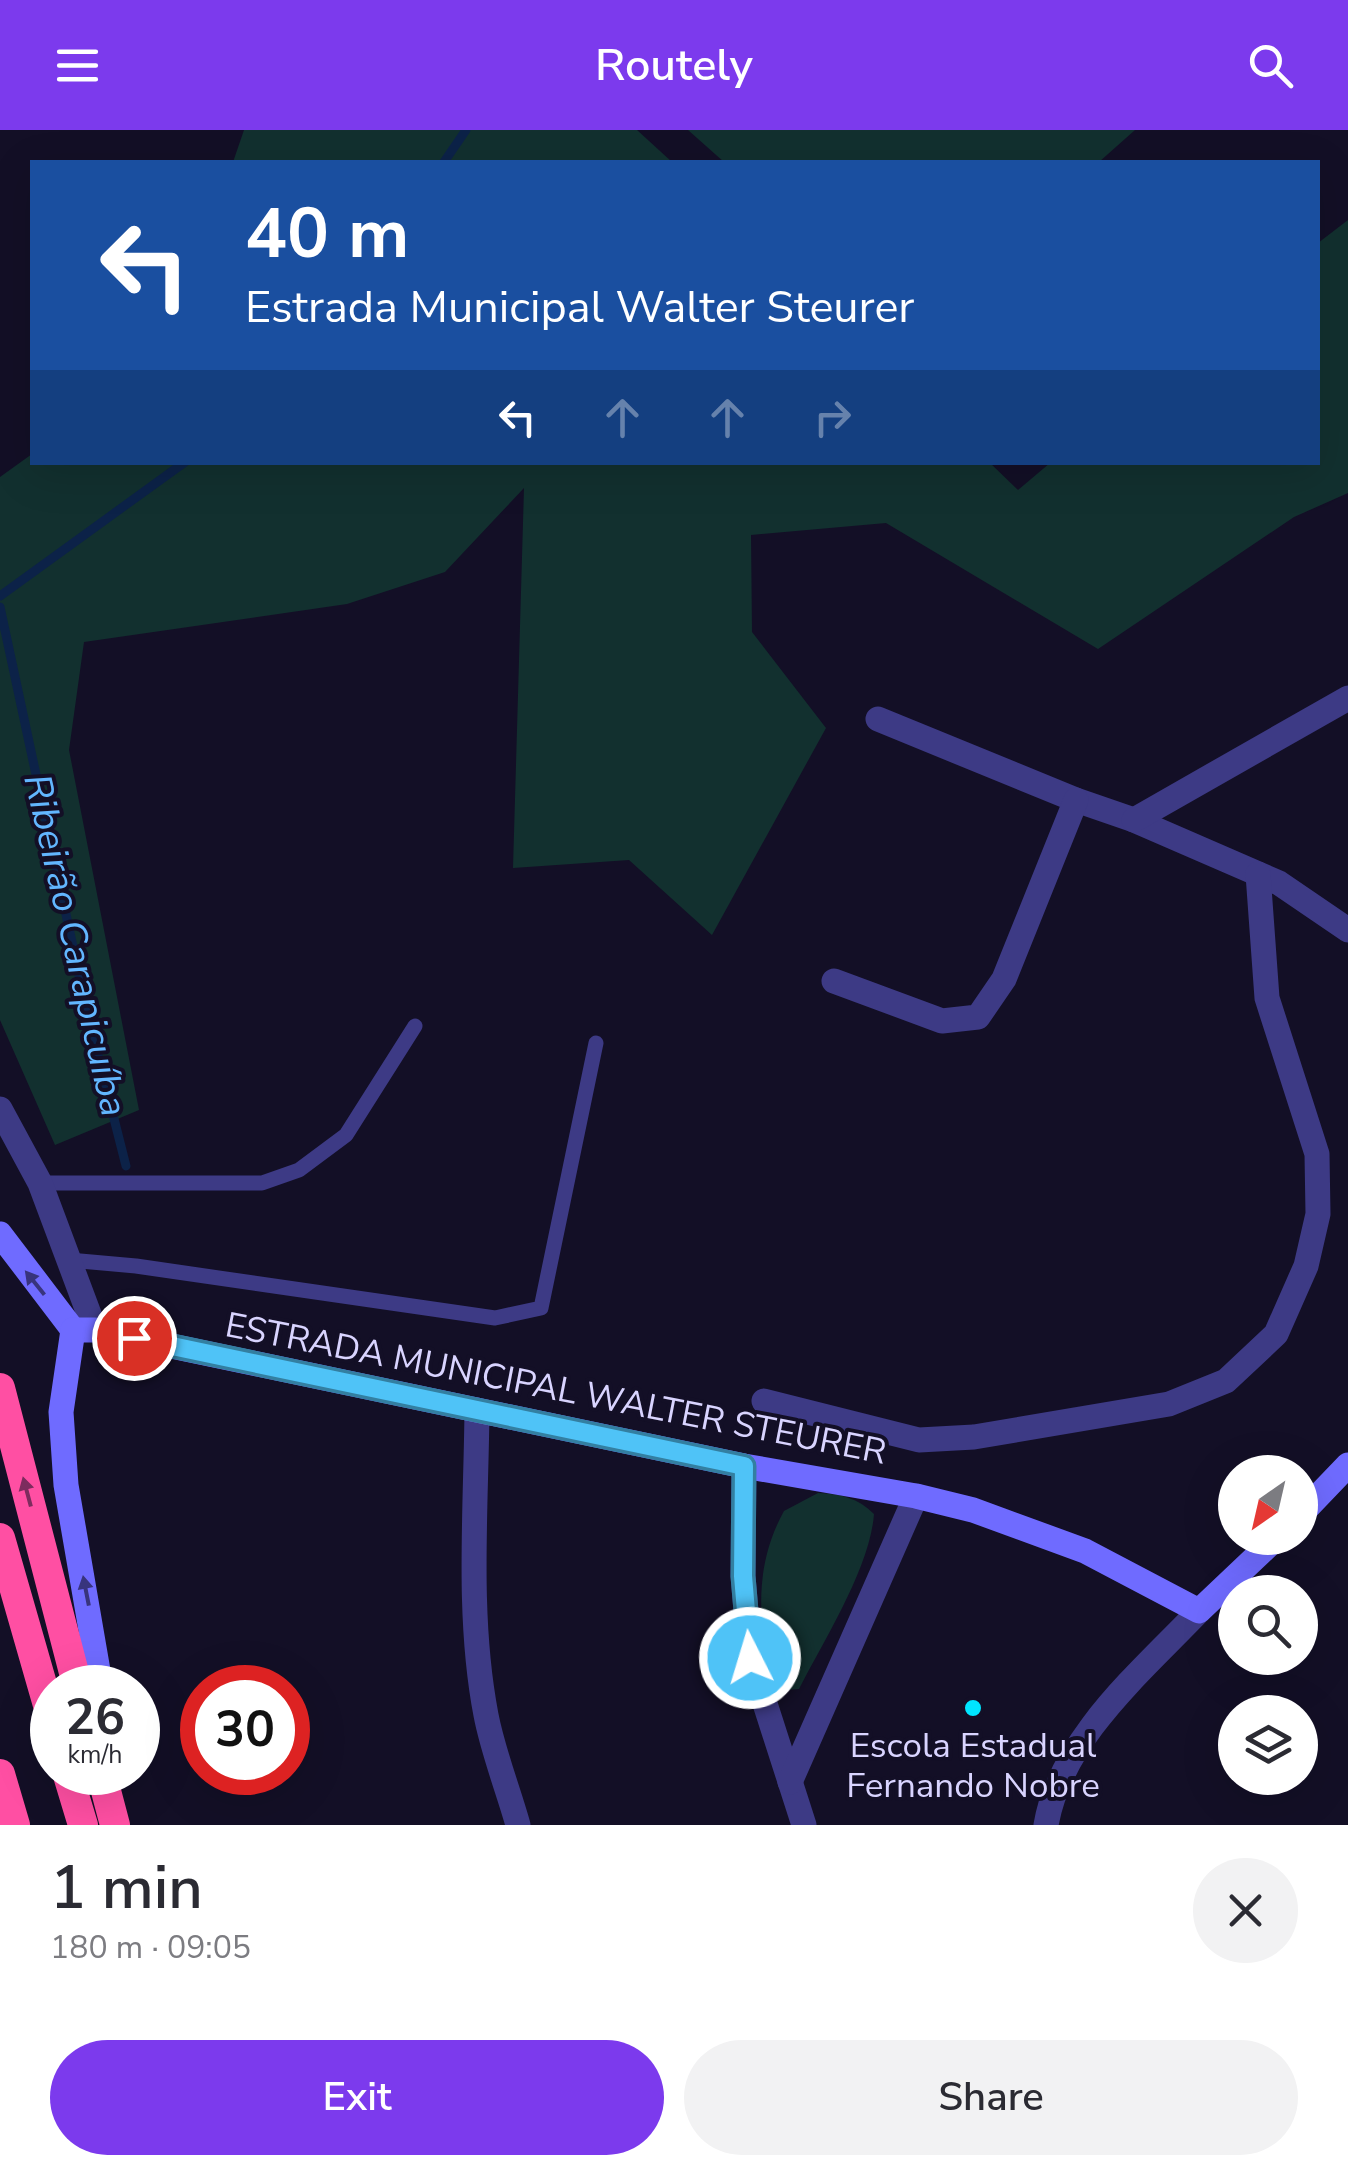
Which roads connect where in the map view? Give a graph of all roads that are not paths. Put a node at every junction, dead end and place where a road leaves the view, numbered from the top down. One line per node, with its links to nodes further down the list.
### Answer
1 (1348, 698): 4 (street)
2 (878, 719): 3 (street)
3 (1076, 800): 4 (street); 7 (street)
4 (1134, 820): 5 (street)
5 (1258, 874): 6 (street); 16 (street)
6 (1348, 930)
7 (834, 980)
8 (415, 1026): 11 (lane)
9 (596, 1043): 13 (lane)
10 (0, 1109): 11 (street)
11 (40, 1183): 13 (street)
12 (0, 1234): 14 (street, one-way to 12)
13 (69, 1260): 14 (street)
14 (84, 1330): 17 (street, ESTRADA MUNICIPAL WALTER STEURER); 27 (street, one-way to 14)
15 (0, 1388): 26 (highway, one-way to 15)
16 (764, 1401)
17 (477, 1410): 19 (street, ESTRADA MUNICIPAL WALTER STEURER); 36 (street)
18 (1348, 1465): 21 (street)
19 (744, 1466): 20 (street, ESTRADA MUNICIPAL WALTER STEURER); 29 (street)
20 (916, 1496): 24 (street, ESTRADA MUNICIPAL WALTER STEURER); 29 (street)
21 (1318, 1496)
22 (0, 1538): 25 (highway)
23 (1258, 1555): 24 (street)
24 (1199, 1611): 38 (street)
25 (36, 1665)
26 (72, 1665)
27 (96, 1665)
28 (0, 1774): 33 (highway)
29 (790, 1782): 37 (street)
30 (74, 1795): 34 (highway)
31 (108, 1795): 35 (highway)
32 (113, 1795): 35 (street)
33 (15, 1825)
34 (83, 1825)
35 (116, 1825)
36 (518, 1825)
37 (804, 1825)
38 (1046, 1825)

